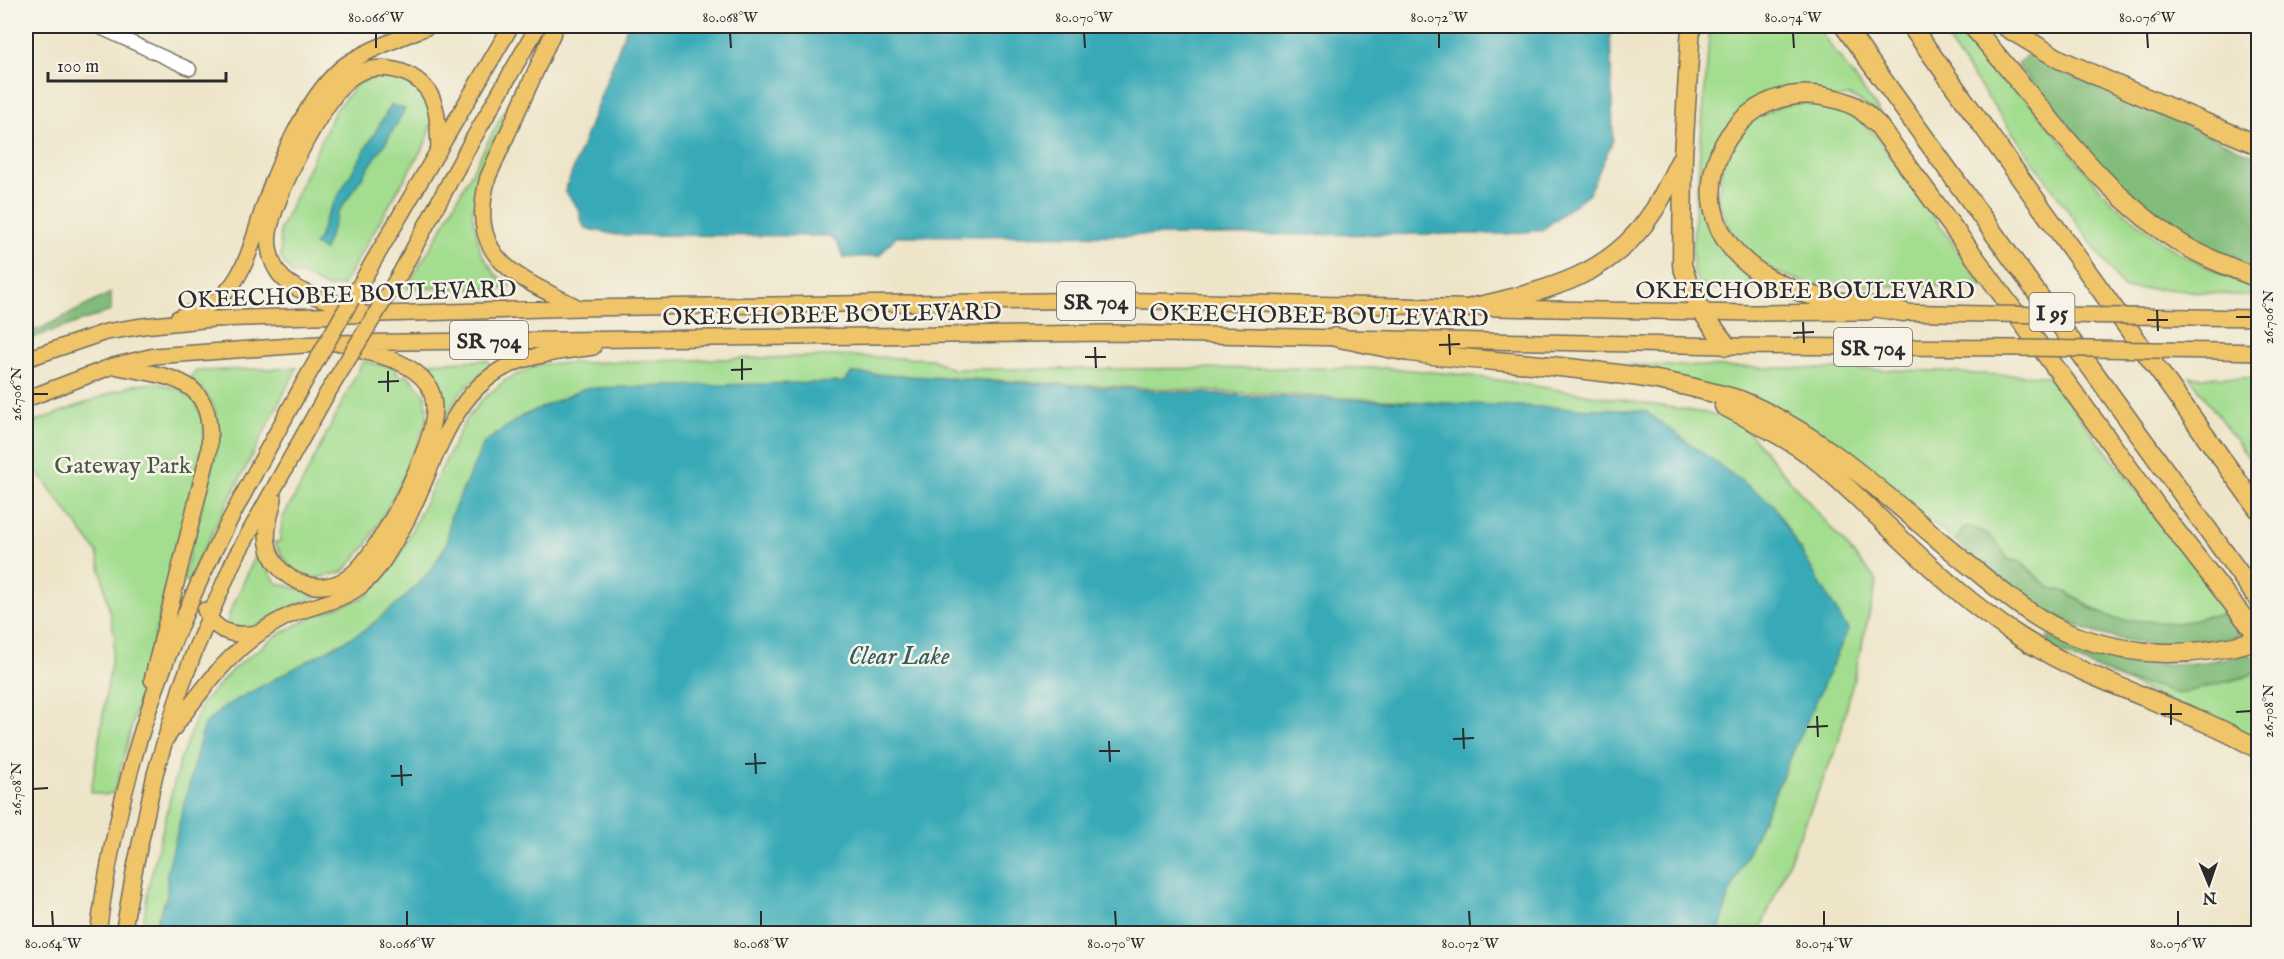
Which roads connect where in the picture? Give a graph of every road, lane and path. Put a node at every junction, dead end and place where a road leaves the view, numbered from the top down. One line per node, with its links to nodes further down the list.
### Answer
1 (96, 26): 11 (street)
2 (429, 26): 23 (main road)
3 (538, 26): 12 (main road)
4 (556, 26): 17 (main road)
5 (1691, 26): 15 (highway)
6 (1844, 26): 38 (highway, I 95)
7 (1911, 26): 36 (highway, I 95)
8 (1972, 26): 16 (highway)
9 (2004, 26): 13 (highway)
10 (507, 27): 12 (main road); 14 (main road)
11 (190, 69)
12 (508, 79): 35 (main road, bridge)
13 (2259, 145)
14 (439, 150): 21 (main road); 37 (main road, bridge)
15 (1683, 155): 18 (highway); 19 (highway)
16 (2259, 278)
17 (580, 308): 18 (main road, OKEECHOBEE BOULEVARD / SR 704); 21 (main road, OKEECHOBEE BOULEVARD / SR 704)
18 (1471, 308): 19 (main road, OKEECHOBEE BOULEVARD / SR 704)
19 (1702, 312): 20 (main road, OKEECHOBEE BOULEVARD / SR 704); 27 (highway)
20 (1903, 312): 22 (main road, OKEECHOBEE BOULEVARD / SR 704, bridge); 41 (highway)
21 (370, 314): 23 (main road, OKEECHOBEE BOULEVARD / SR 704)
22 (2259, 318)
23 (167, 323): 28 (main road, OKEECHOBEE BOULEVARD / SR 704)
24 (1335, 337): 25 (main road, OKEECHOBEE BOULEVARD / SR 704); 27 (main road, OKEECHOBEE BOULEVARD / SR 704); 33 (highway)
25 (646, 338): 26 (main road, OKEECHOBEE BOULEVARD / SR 704); 40 (main road)
26 (331, 343): 31 (main road, OKEECHOBEE BOULEVARD / SR 704); 35 (main road)
27 (1727, 346): 29 (main road, OKEECHOBEE BOULEVARD / SR 704, bridge)
28 (48, 352): 30 (main road, OKEECHOBEE BOULEVARD / SR 704); 32 (main road)
29 (2259, 352)
30 (26, 359)
31 (112, 366): 34 (main road, OKEECHOBEE BOULEVARD / SR 704); 42 (main road)
32 (26, 369)
33 (1688, 386): 41 (highway); 44 (highway)
34 (26, 399)
35 (277, 484): 39 (main road)
36 (2259, 509)
37 (198, 586): 39 (main road); 42 (main road)
38 (2259, 599)
39 (208, 617): 40 (main road); 43 (main road)
40 (257, 633): 43 (main road)
41 (2259, 638)
42 (139, 736): 45 (main road)
43 (165, 740): 46 (main road)
44 (2259, 748)
45 (98, 933)
46 (123, 933)

